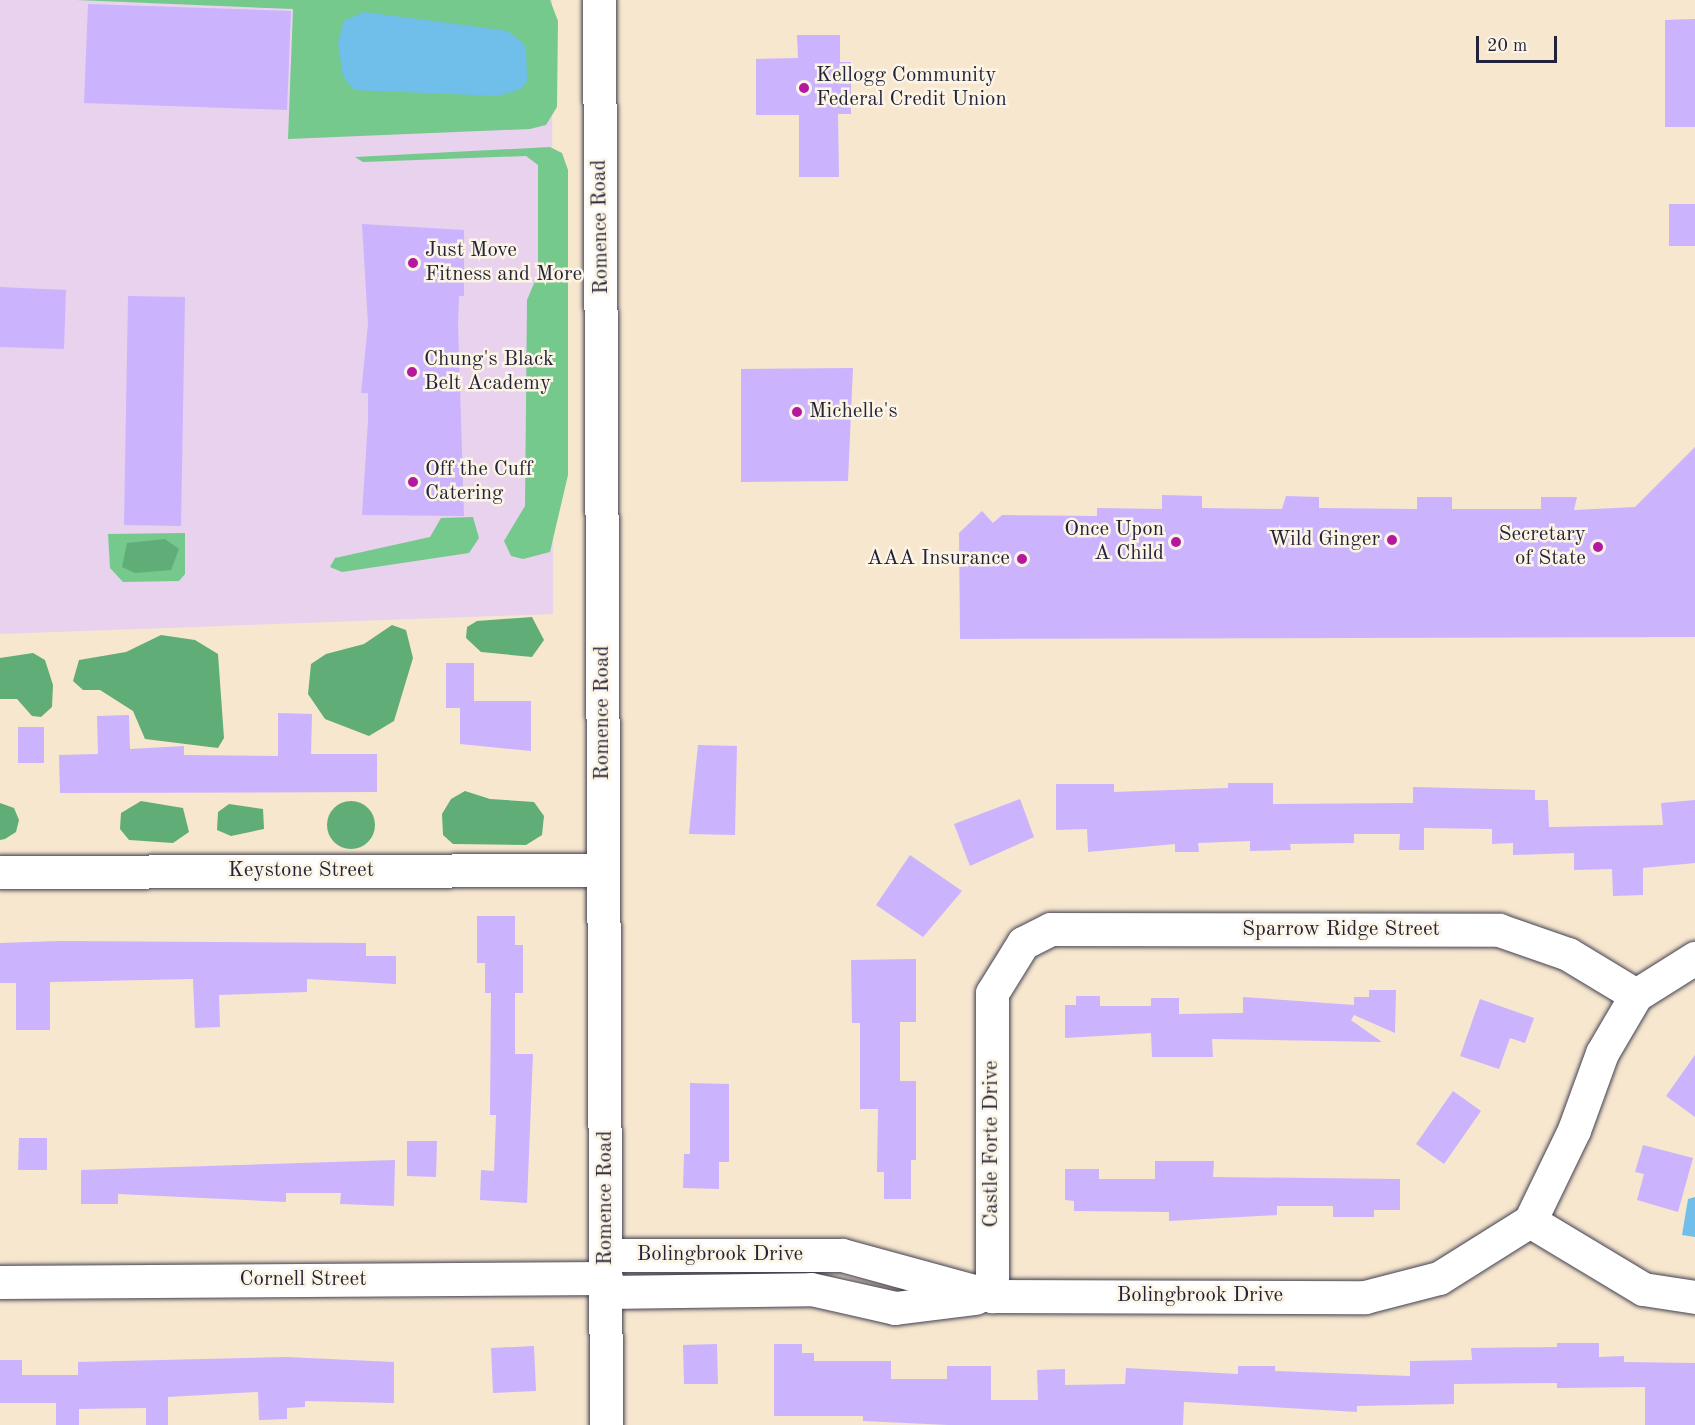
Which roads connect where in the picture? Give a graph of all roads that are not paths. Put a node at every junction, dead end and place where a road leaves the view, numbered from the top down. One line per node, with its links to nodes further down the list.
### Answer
1 (599, 0): 2 (street, Romence Road)
2 (602, 870): 3 (street, Keystone Street); 8 (street, Romence Road)
3 (0, 872)
4 (1695, 958): 6 (street)
5 (992, 993): 6 (street, Sparrow Ridge Street); 10 (street, Castle Forte Drive)
6 (1636, 995): 7 (street)
7 (1530, 1221): 10 (street, Bolingbrook Drive); 11 (street)
8 (606, 1275): 9 (street, Cornell Street); 10 (street, Bolingbrook Drive); 12 (street, Romence Road)
9 (0, 1282)
10 (992, 1296)
11 (1695, 1297)
12 (606, 1425)

